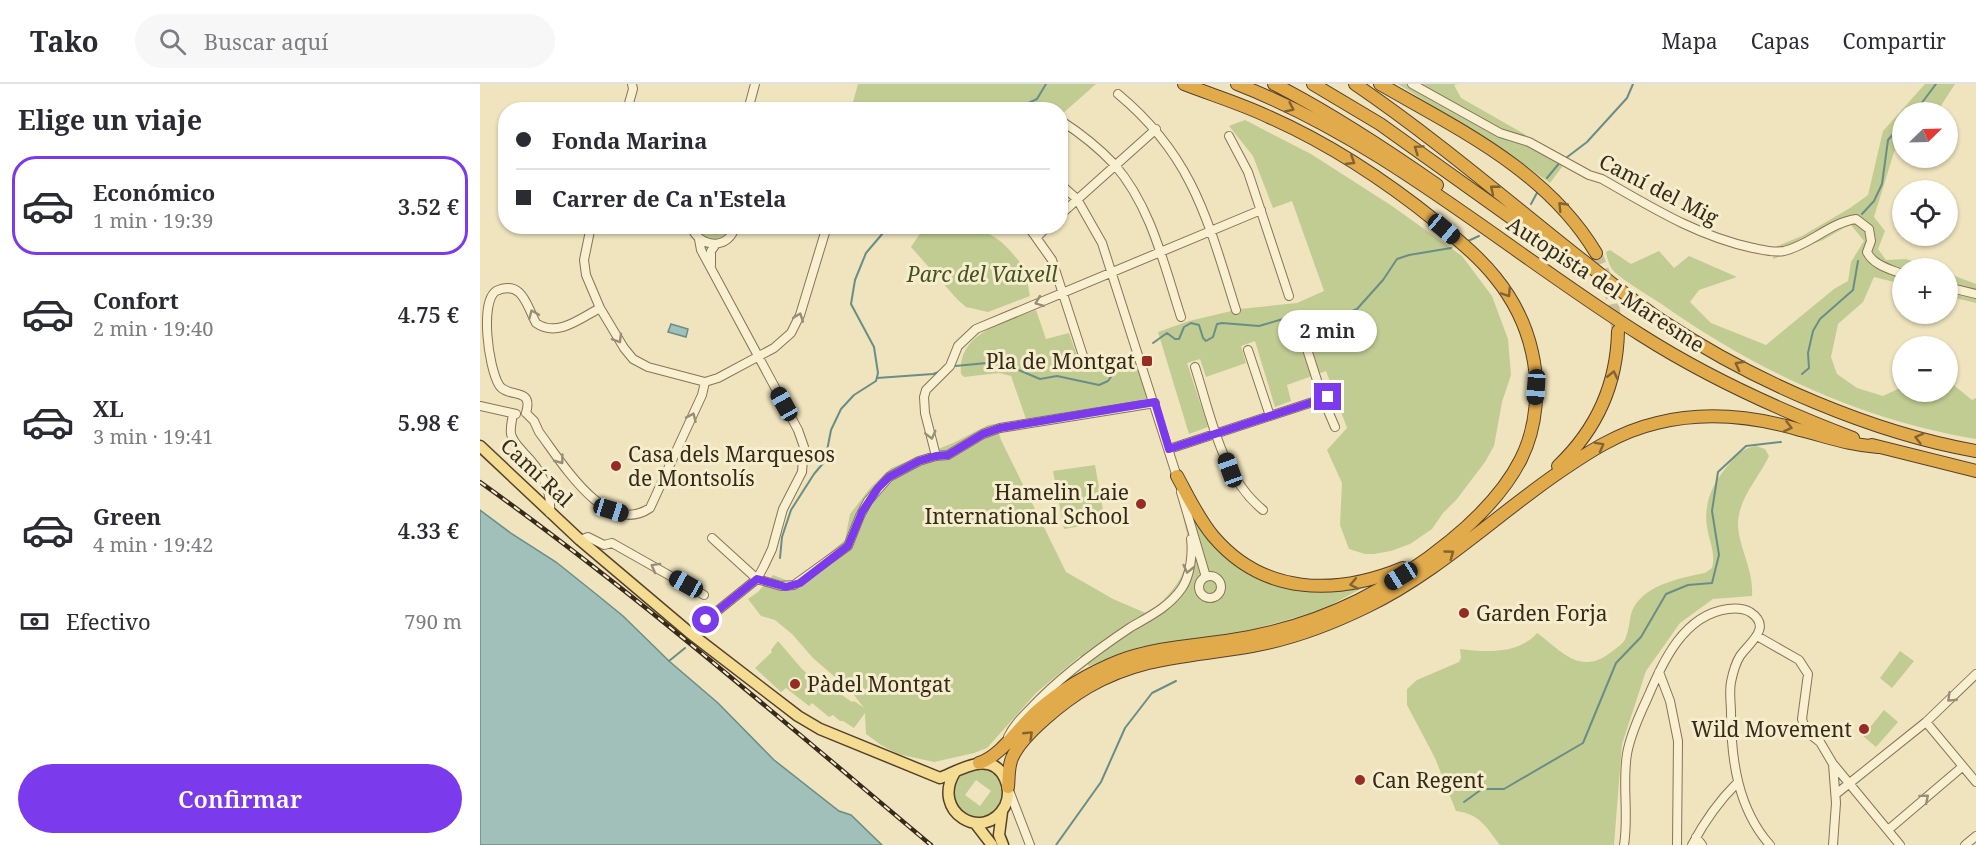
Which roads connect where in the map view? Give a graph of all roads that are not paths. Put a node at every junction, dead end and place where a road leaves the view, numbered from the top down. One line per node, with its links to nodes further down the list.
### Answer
1 (632, 84): 11 (street)
2 (756, 84): 12 (street)
3 (1184, 84): 74 (highway, one-way to 74)
4 (1237, 84): 47 (highway, Autopista del Maresme, one-way to 47)
5 (1274, 84): 47 (highway)
6 (1313, 84): 40 (highway, one-way to 6)
7 (1355, 84): 40 (highway, Autopista del Maresme, one-way to 7)
8 (1380, 84): 32 (highway, one-way to 8)
9 (1412, 84): 34 (street, Camí del Mig)
10 (1118, 94): 14 (street)
11 (629, 102)
12 (750, 102)
13 (1068, 126): 16 (street)
14 (1156, 129): 16 (street); 21 (street)
15 (1229, 136): 20 (street)
16 (1115, 166): 18 (street); 31 (street)
17 (1068, 192): 18 (street)
18 (1077, 200): 19 (street); 35 (street)
19 (1068, 208)
20 (1261, 210): 21 (street); 39 (street)
21 (1211, 231): 31 (street); 42 (street)
22 (589, 234): 41 (street)
23 (696, 234): 29 (street)
24 (733, 234): 30 (street)
25 (824, 234): 48 (street, one-way to 25)
26 (1035, 234): 28 (street)
27 (1040, 234): 28 (street)
28 (1037, 237): 37 (street)
29 (699, 239): 30 (street); 33 (street)
30 (716, 244): 33 (street)
31 (1160, 253): 35 (street); 43 (street)
32 (1596, 253)
33 (712, 270): 48 (street)
34 (1892, 270)
35 (1112, 272): 37 (street); 53 (street)
36 (1958, 290): 38 (street)
37 (1064, 292): 49 (street); 64 (street, one-way to 64)
38 (1976, 294)
39 (1289, 296)
40 (1639, 304): 63 (highway, Autopista del Maresme, one-way to 40)
41 (600, 308): 51 (street, one-way to 51); 55 (street, one-way to 55)
42 (1236, 310)
43 (1181, 317)
44 (1618, 331): 67 (highway, one-way to 44)
45 (1305, 343): 52 (street)
46 (1248, 350): 57 (street)
47 (1678, 355): 60 (highway, Autopista del Maresme)
48 (758, 356): 51 (street); 77 (street)
49 (1086, 365)
50 (1195, 367): 59 (street)
51 (705, 382): 55 (street, one-way to 51)
52 (1325, 398): 57 (street); 58 (street)
53 (1155, 402): 61 (street); 64 (street)
54 (480, 406): 56 (street)
55 (526, 413): 56 (street)
56 (513, 414): 70 (street)
57 (1270, 416): 59 (street)
58 (1335, 427)
59 (1217, 433): 61 (street); 68 (street)
60 (1878, 447): 65 (highway, Autopista del Maresme); 67 (highway, one-way to 60)
61 (1169, 449): 66 (street)
62 (482, 451): 70 (main road, Camí Ral)
63 (1976, 451)
64 (936, 456): 77 (street)
65 (1976, 471)
66 (1177, 476): 69 (street); 74 (highway, one-way to 66)
67 (1534, 490): 93 (highway, one-way to 67)
68 (1263, 510)
69 (1186, 511): 76 (street); 84 (street, one-way to 84)
70 (550, 513): 72 (main road, Camí Ral)
71 (712, 538): 77 (street)
72 (580, 540): 73 (street); 75 (main road, Camí Ral)
73 (604, 545): 75 (street); 78 (street, one-way to 73)
74 (1429, 556): 84 (highway)
75 (602, 557): 79 (main road, Camí Ral)
76 (1206, 577)
77 (757, 579): 79 (street)
78 (704, 595)
79 (690, 633): 88 (main road, Camí Ral)
80 (1757, 636): 81 (street); 86 (street); 91 (street)
81 (1659, 672): 104 (street); 105 (street)
82 (1976, 674): 83 (street, one-way to 83)
83 (1926, 722): 87 (street); 92 (street)
84 (1005, 744): 85 (highway)
85 (979, 763): 89 (main road); 93 (main road)
86 (1833, 764): 92 (street); 95 (street)
87 (1962, 766): 90 (street); 98 (street, one-way to 87)
88 (919, 771): 89 (main road); 94 (main road)
89 (955, 772): 94 (main road)
90 (1976, 782)
91 (1737, 783): 100 (street); 107 (street)
92 (1851, 784): 95 (street); 98 (street)
93 (1008, 787): 96 (main road)
94 (948, 790): 97 (main road)
95 (1836, 794): 108 (street)
96 (1008, 808): 97 (main road); 102 (main road); 103 (street)
97 (975, 823): 101 (main road)
98 (1888, 830): 109 (street)
99 (1976, 836): 110 (street)
100 (1694, 841): 106 (street)
101 (992, 845)
102 (1003, 845)
103 (1030, 845)
104 (1624, 845)
105 (1677, 845)
106 (1702, 845)
107 (1770, 845)
108 (1833, 845)
109 (1900, 845)
110 (1965, 845)

